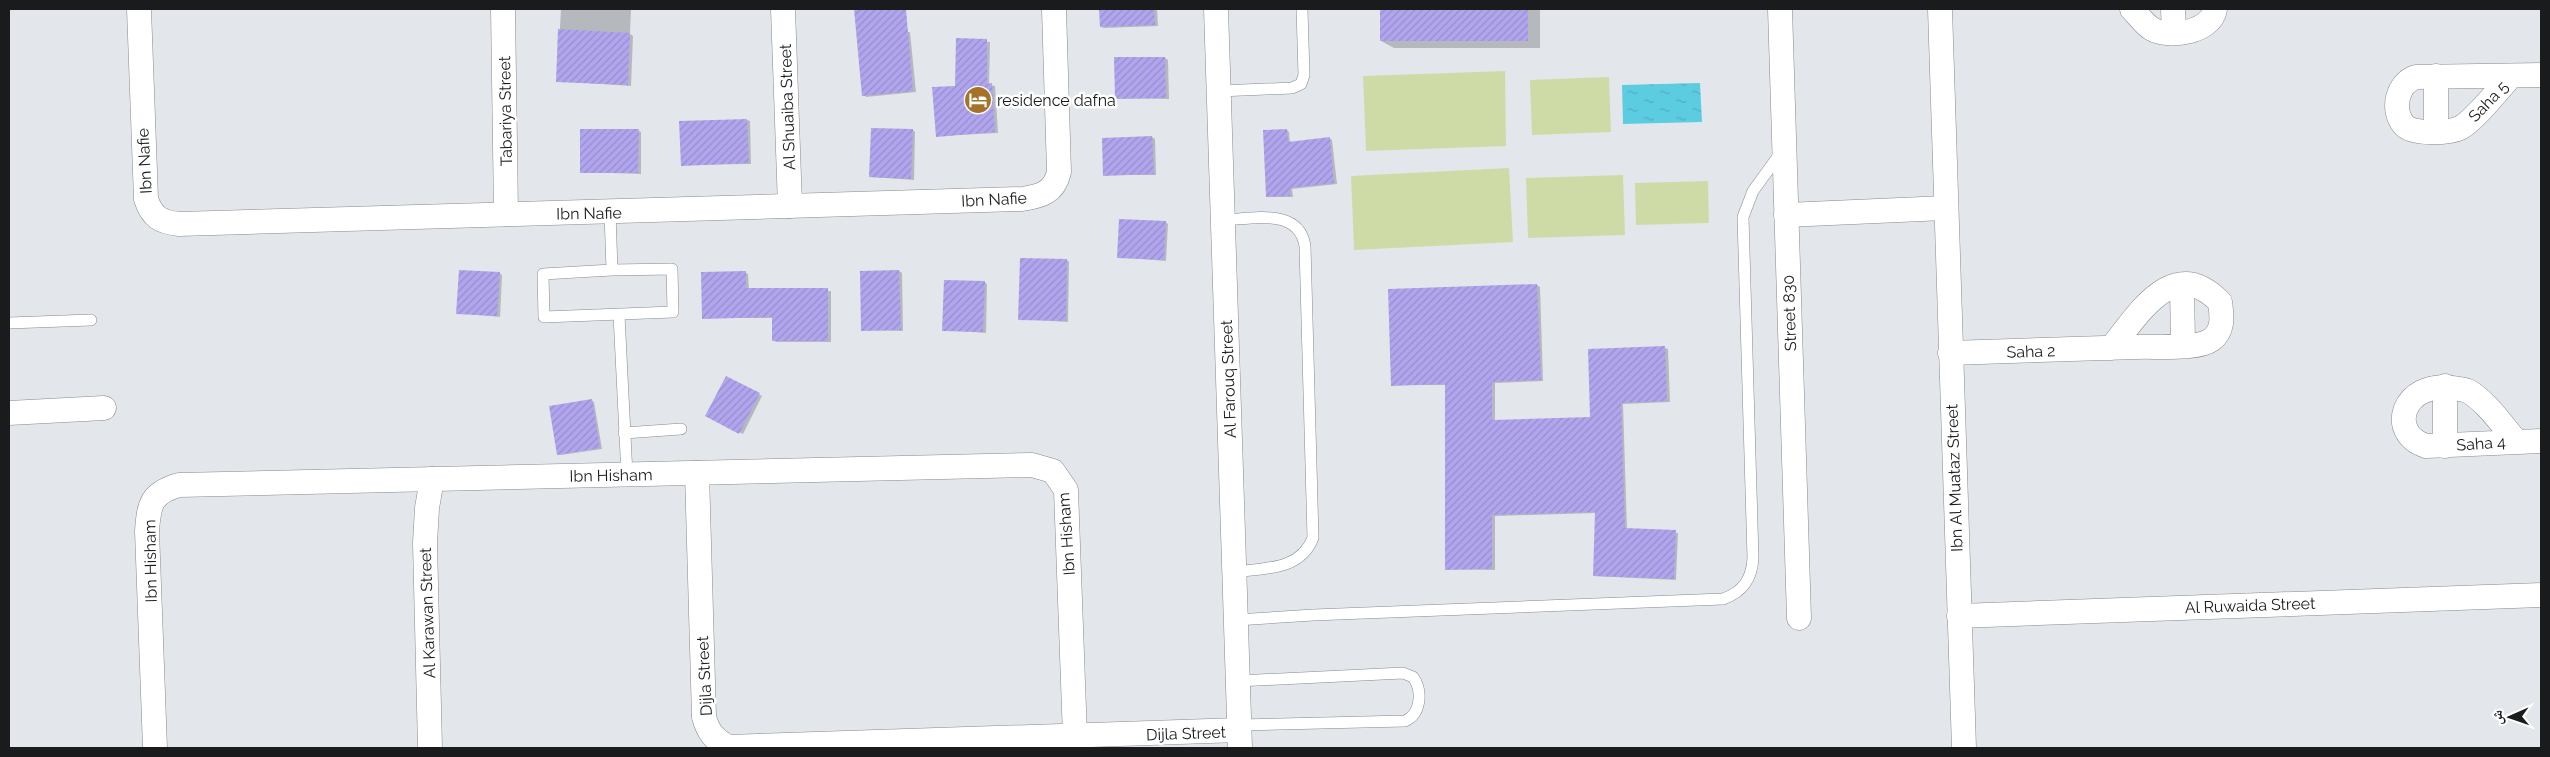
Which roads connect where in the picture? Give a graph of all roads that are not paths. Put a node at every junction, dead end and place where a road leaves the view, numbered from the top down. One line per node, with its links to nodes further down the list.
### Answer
1 (139, 9): 22 (street, Ibn Nafie)
2 (503, 9): 22 (street, Tabariya Street)
3 (783, 9): 19 (street, Al Shuaiba Street)
4 (1054, 9): 19 (street, Ibn Nafie)
5 (1216, 9): 16 (street, Al Farouq Street)
6 (1302, 9): 16 (lane)
7 (1780, 9): 18 (street, Street 830)
8 (1940, 9): 20 (street, Ibn Al Muataz Street)
9 (2132, 9): 12 (street)
10 (2173, 9): 12 (street)
11 (2215, 9): 12 (street)
12 (2174, 32)
13 (2541, 75): 15 (street, Saha 5)
14 (2436, 76): 15 (street, Saha 5); 17 (street); 17 (street, Saha 5)
15 (2512, 76): 17 (street, Saha 5)
16 (1219, 91): 24 (street, Al Farouq Street)
17 (2436, 131)
18 (1784, 148): 23 (street, Street 830); 48 (lane)
19 (790, 206): 21 (street, Ibn Nafie)
20 (1945, 208): 23 (street); 32 (street, Ibn Al Muataz Street)
21 (610, 213): 22 (street, Ibn Nafie); 25 (lane)
22 (506, 214)
23 (1786, 214): 47 (street, Street 830)
24 (1223, 220): 44 (street, Al Farouq Street); 44 (lane)
25 (612, 270): 27 (lane); 27 (lane)
26 (2182, 285): 30 (street); 30 (street, Saha 2); 31 (street)
27 (619, 315): 37 (lane)
28 (90, 320): 29 (lane)
29 (9, 322)
30 (2183, 345): 31 (street, Saha 2)
31 (2111, 348): 32 (street, Saha 2)
32 (1950, 354): 46 (street, Ibn Al Muataz Street)
33 (2445, 386): 39 (street, Saha 4); 40 (street, Saha 4); 40 (street, Saha 4)
34 (104, 408): 35 (street)
35 (9, 412)
36 (681, 429): 37 (lane)
37 (624, 433): 42 (lane)
38 (2541, 440): 39 (street, Saha 4)
39 (2516, 441): 40 (street, Saha 4)
40 (2445, 446)
41 (696, 473): 42 (street, Ibn Hisham); 51 (street, Ibn Hisham); 51 (street, Dijla Street)
42 (627, 475): 43 (street, Ibn Hisham)
43 (432, 479): 52 (street, Ibn Hisham); 53 (street, Al Karawan Street)
44 (1234, 572): 48 (street, Al Farouq Street)
45 (2541, 595): 46 (street, Al Ruwaida Street)
46 (1959, 616): 54 (street, Ibn Al Muataz Street)
47 (1799, 618)
48 (1236, 620): 49 (street, Al Farouq Street)
49 (1238, 682): 50 (street, Al Farouq Street); 50 (lane)
50 (1240, 735): 51 (street, Dijla Street)
51 (1074, 737)
52 (155, 748)
53 (430, 748)
54 (1964, 748)

